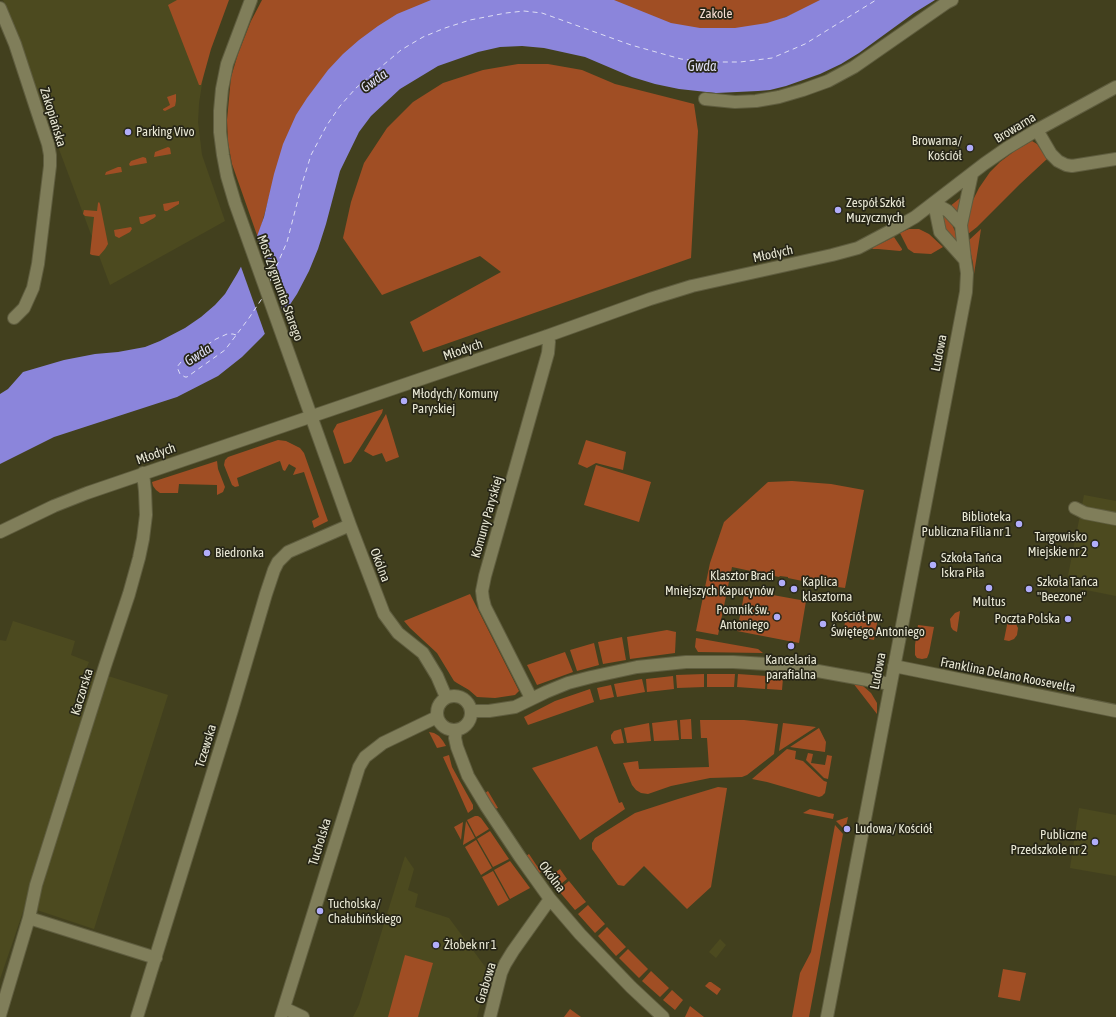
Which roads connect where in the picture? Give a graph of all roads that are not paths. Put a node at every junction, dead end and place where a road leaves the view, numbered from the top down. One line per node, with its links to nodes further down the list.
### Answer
1 (251, 0): 5 (street)
2 (255, 0): 5 (street)
3 (952, 0): 7 (street)
4 (0, 8): 14 (street, Zakopiańska)
5 (238, 34): 16 (street, Most Zygmunta Starego)
6 (1116, 87): 8 (street, Browarna)
7 (705, 99)
8 (1037, 130): 9 (street); 10 (street, Browarna)
9 (1116, 159)
10 (972, 174): 11 (street, Browarna); 12 (street, Ludowa)
11 (934, 202): 12 (street); 13 (street); 15 (street, Młodych)
12 (961, 225): 13 (street, Ludowa)
13 (965, 260): 22 (street, Ludowa)
14 (14, 318)
15 (548, 336): 16 (street, Młodych); 25 (street, Komuny Paryskiej)
16 (313, 421): 17 (street, Młodych); 20 (street, Okólna)
17 (143, 473): 21 (street, Młodych); 31 (street, Kaczorska)
18 (1075, 508): 19 (street)
19 (1116, 519)
20 (350, 526): 24 (street, Okólna); 32 (street, Tczewska)
21 (0, 532)
22 (894, 666): 23 (street, Ludowa); 27 (street, Franklina Delano Roosevelta)
23 (890, 684): 25 (street); 39 (street, Ludowa)
24 (446, 697): 26 (street); 28 (street)
25 (531, 698): 26 (street)
26 (472, 711): 29 (street)
27 (1116, 711)
28 (437, 717): 29 (street); 33 (street, Tucholska)
29 (456, 730): 30 (street, Okólna)
30 (550, 899): 37 (street, Grabowa); 38 (street, Okólna)
31 (29, 918): 32 (street); 34 (street, Kaczorska)
32 (156, 958): 35 (street, Tczewska)
33 (283, 1012): 36 (street)
34 (0, 1015)
35 (137, 1017)
36 (303, 1017)
37 (490, 1017)
38 (663, 1017)
39 (827, 1017)

